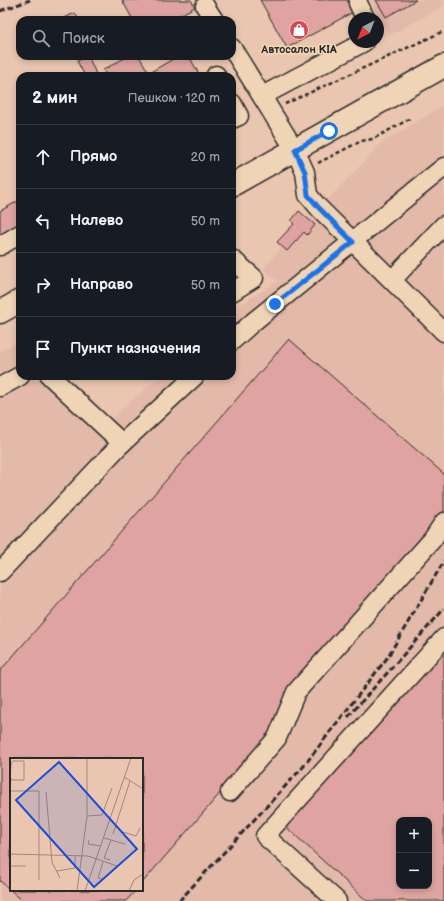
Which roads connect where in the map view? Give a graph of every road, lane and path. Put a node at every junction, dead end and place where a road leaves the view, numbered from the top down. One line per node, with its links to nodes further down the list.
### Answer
1 (444, 31): 5 (path)
2 (354, 48): 5 (lane)
3 (236, 54): 5 (lane)
4 (444, 66): 6 (main road)
5 (267, 103): 6 (lane)
6 (295, 150): 8 (main road); 11 (lane)
7 (444, 167): 11 (lane)
8 (236, 183)
9 (444, 226): 14 (lane)
10 (16, 236): 12 (lane)
11 (353, 242): 14 (lane); 19 (lane)
12 (0, 246)
13 (236, 262): 15 (lane)
14 (392, 280): 18 (lane)
15 (236, 289)
16 (16, 303): 17 (main road)
17 (0, 312)
18 (444, 332)
19 (236, 337)
20 (16, 378): 23 (lane)
21 (54, 380): 24 (lane)
22 (190, 380): 24 (lane)
23 (0, 387)
24 (122, 444): 26 (lane)
25 (444, 522): 28 (lane)
26 (0, 572)
27 (444, 638): 29 (lane)
28 (230, 792)
29 (337, 901)

